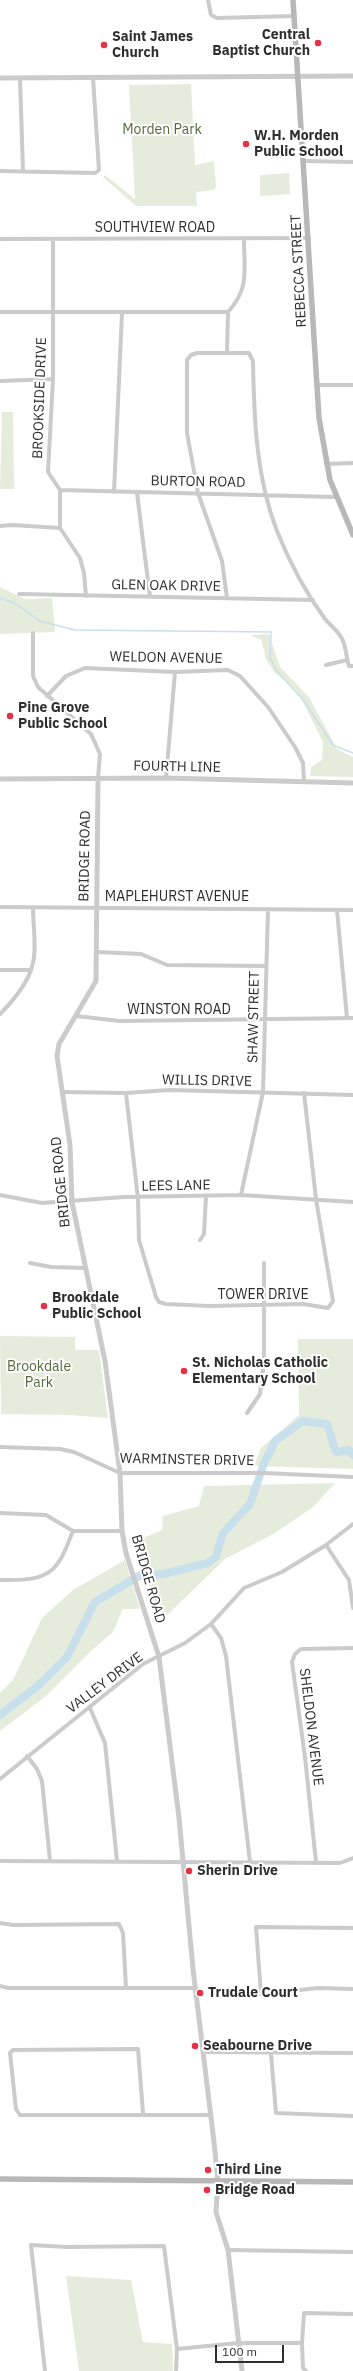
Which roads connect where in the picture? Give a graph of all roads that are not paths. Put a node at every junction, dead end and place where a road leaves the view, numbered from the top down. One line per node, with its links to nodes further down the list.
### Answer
1 (208, 0): 3 (street)
2 (294, 0): 3 (main road, REBECCA STREET)
3 (295, 16): 4 (main road, REBECCA STREET)
4 (297, 76): 5 (street); 8 (street); 9 (main road, REBECCA STREET)
5 (353, 76)
6 (0, 78): 7 (street)
7 (20, 78): 8 (street); 12 (street)
8 (92, 78): 12 (street)
9 (304, 161): 10 (street); 13 (main road, REBECCA STREET)
10 (353, 162)
11 (0, 171): 12 (street)
12 (23, 171)
13 (309, 238): 16 (street, SOUTHVIEW ROAD); 24 (main road, REBECCA STREET)
14 (0, 239): 15 (street, SOUTHVIEW ROAD)
15 (53, 239): 16 (street, SOUTHVIEW ROAD); 18 (street, BROOKSIDE DRIVE)
16 (244, 239): 19 (street)
17 (0, 312): 18 (street)
18 (53, 312): 20 (street); 22 (street, BROOKSIDE DRIVE)
19 (228, 312): 20 (street); 21 (street)
20 (122, 313): 29 (street)
21 (227, 353): 31 (street); 32 (street)
22 (53, 379): 23 (street); 28 (street, BROOKSIDE DRIVE)
23 (0, 381)
24 (318, 385): 25 (street); 27 (main road, REBECCA STREET)
25 (353, 385)
26 (353, 463): 27 (street)
27 (326, 464): 33 (main road, REBECCA STREET)
28 (60, 490): 29 (street, BURTON ROAD); 35 (street)
29 (114, 492): 30 (street, BURTON ROAD)
30 (137, 492): 31 (street, BURTON ROAD); 39 (street)
31 (198, 494): 32 (street, BURTON ROAD); 40 (street)
32 (266, 494): 33 (street, BURTON ROAD); 41 (street)
33 (335, 497): 36 (main road, REBECCA STREET)
34 (0, 526): 35 (street)
35 (60, 528): 38 (street)
36 (353, 534)
37 (19, 594): 38 (street, GLEN OAK DRIVE)
38 (86, 596): 39 (street, GLEN OAK DRIVE)
39 (150, 597): 40 (street, GLEN OAK DRIVE)
40 (227, 598): 41 (street, GLEN OAK DRIVE)
41 (313, 600): 43 (street)
42 (34, 633): 47 (street)
43 (347, 660): 44 (street); 45 (street)
44 (326, 665)
45 (353, 666)
46 (176, 672): 47 (street, WELDON AVENUE); 49 (street); 51 (street, WELDON AVENUE)
47 (47, 696): 48 (street)
48 (98, 778): 49 (street, FOURTH LINE); 50 (street, FOURTH LINE); 54 (street, BRIDGE ROAD)
49 (166, 778): 51 (street, FOURTH LINE)
50 (0, 779)
51 (304, 782): 52 (street, FOURTH LINE)
52 (353, 783)
53 (0, 907): 55 (street, MAPLEHURST AVENUE)
54 (96, 907): 55 (street, MAPLEHURST AVENUE); 56 (street, MAPLEHURST AVENUE); 59 (street, BRIDGE ROAD)
55 (33, 908): 62 (street)
56 (268, 909): 57 (street, MAPLEHURST AVENUE); 60 (street, SHAW STREET)
57 (337, 910): 58 (street, MAPLEHURST AVENUE); 65 (street)
58 (353, 910)
59 (96, 952): 60 (street); 64 (street, BRIDGE ROAD)
60 (266, 966): 67 (street, SHAW STREET)
61 (0, 970): 62 (street)
62 (31, 970): 63 (street)
63 (0, 1014)
64 (76, 1016): 67 (street, WINSTON ROAD); 68 (street, BRIDGE ROAD)
65 (346, 1018): 66 (street, WINSTON ROAD); 67 (street, WINSTON ROAD)
66 (353, 1018)
67 (266, 1021): 69 (street, SHAW STREET)
68 (62, 1092): 70 (street, WILLIS DRIVE); 78 (street, BRIDGE ROAD)
69 (263, 1092): 70 (street, WILLIS DRIVE); 71 (street, WILLIS DRIVE); 74 (street, SHAW STREET)
70 (126, 1093): 76 (street)
71 (304, 1094): 72 (street, WILLIS DRIVE); 77 (street)
72 (353, 1095)
73 (0, 1195): 78 (street, LEES LANE)
74 (241, 1195): 75 (street, LEES LANE); 77 (street, LEES LANE)
75 (206, 1196): 76 (street, LEES LANE); 80 (street)
76 (138, 1199): 78 (street, LEES LANE); 84 (street, TOWER DRIVE)
77 (316, 1199): 79 (street, LEES LANE); 84 (street, TOWER DRIVE)
78 (72, 1202): 83 (street, BRIDGE ROAD)
79 (353, 1202)
80 (200, 1240)
81 (30, 1263): 83 (street)
82 (264, 1263): 84 (street)
83 (86, 1268): 87 (street, BRIDGE ROAD)
84 (265, 1304): 85 (street)
85 (247, 1413)
86 (0, 1447): 87 (street, WARMINSTER DRIVE)
87 (120, 1473): 88 (street, WARMINSTER DRIVE); 91 (street, BRIDGE ROAD)
88 (353, 1477)
89 (0, 1513): 92 (street)
90 (353, 1524): 93 (street)
91 (122, 1530): 92 (street); 98 (street, BRIDGE ROAD)
92 (73, 1531): 94 (street)
93 (326, 1545): 95 (street); 96 (street, VALLEY DRIVE)
94 (0, 1580)
95 (353, 1608)
96 (211, 1624): 98 (street, VALLEY DRIVE); 107 (street)
97 (353, 1648): 108 (street, SHELDON AVENUE)
98 (159, 1657): 99 (street, VALLEY DRIVE); 106 (street, BRIDGE ROAD)
99 (90, 1708): 100 (street, VALLEY DRIVE); 105 (street)
100 (27, 1756): 101 (street, VALLEY DRIVE); 104 (street)
101 (0, 1779)
102 (353, 1858): 108 (street)
103 (0, 1861): 104 (street)
104 (50, 1861): 105 (street)
105 (117, 1861): 106 (street)
106 (184, 1861): 107 (street); 113 (street, BRIDGE ROAD)
107 (250, 1862): 108 (street)
108 (316, 1862)
109 (0, 1923): 112 (street)
110 (353, 1928): 114 (street)
111 (0, 1986): 112 (street)
112 (126, 1988): 113 (street)
113 (195, 1988): 115 (street, BRIDGE ROAD)
114 (353, 1989)
115 (204, 2052): 117 (street); 119 (street, BRIDGE ROAD)
116 (353, 2053): 117 (street)
117 (271, 2054): 120 (street)
118 (143, 2113): 118 (street); 119 (street)
119 (210, 2114): 122 (street, BRIDGE ROAD)
120 (353, 2116)
121 (0, 2179): 122 (main road)
122 (218, 2181): 123 (main road); 124 (street, BRIDGE ROAD)
123 (353, 2182)
124 (228, 2250): 125 (street); 127 (street, BRIDGE ROAD)
125 (353, 2252)
126 (353, 2314): 128 (street)
127 (238, 2343): 128 (street); 129 (street); 132 (street, BRIDGE ROAD)
128 (302, 2343): 133 (street)
129 (177, 2349): 130 (street); 131 (street)
130 (46, 2371)
131 (176, 2371)
132 (242, 2371)
133 (306, 2371)

